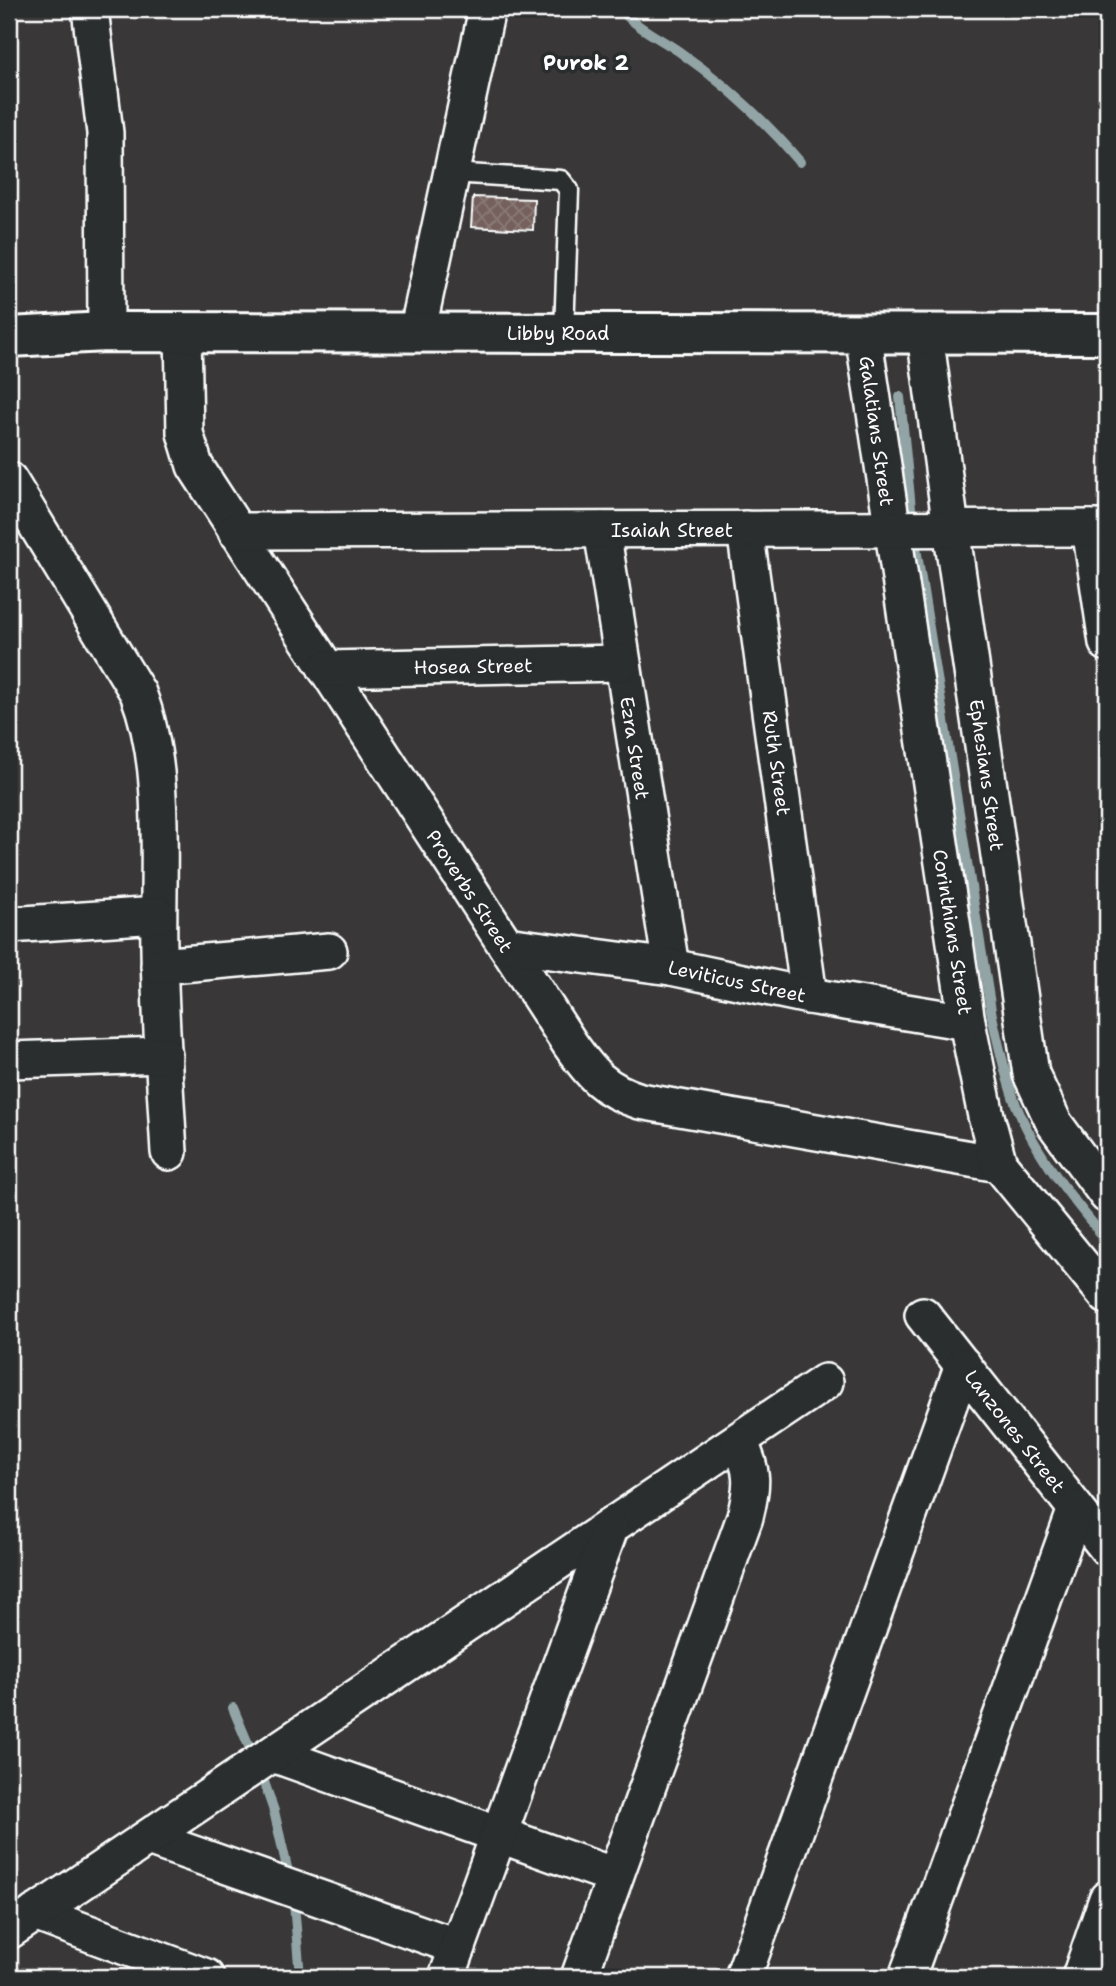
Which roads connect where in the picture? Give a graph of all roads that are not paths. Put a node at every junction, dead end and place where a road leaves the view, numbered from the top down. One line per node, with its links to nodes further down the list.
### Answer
1 (90, 9): 4 (street)
2 (487, 9): 3 (street)
3 (452, 173): 6 (lane); 7 (street)
4 (106, 332): 5 (main road, Libby Road); 11 (main road, Libby Road)
5 (183, 332): 7 (main road, Libby Road); 18 (street, Proverbs Street)
6 (564, 332): 7 (main road, Libby Road); 8 (main road, Libby Road)
7 (417, 333)
8 (863, 333): 9 (main road, Libby Road); 16 (street, Galatians Street)
9 (925, 334): 10 (main road, Libby Road); 13 (street, Ephesians Street)
10 (1107, 334)
11 (9, 337)
12 (9, 480): 22 (street)
13 (951, 528): 14 (street, Isaiah Street); 16 (street, Isaiah Street); 34 (street, Ephesians Street)
14 (1099, 528): 19 (street)
15 (745, 529): 16 (street, Isaiah Street); 17 (street, Isaiah Street); 28 (street, Ruth Street)
16 (891, 529): 29 (street, Corinthians Street)
17 (601, 530): 18 (street, Isaiah Street); 20 (street, Ezra Street)
18 (236, 531): 21 (street, Proverbs Street)
19 (1107, 643)
20 (621, 663): 21 (street, Hosea Street); 27 (street, Ezra Street)
21 (326, 669): 24 (street, Proverbs Street)
22 (158, 915): 23 (street); 26 (street)
23 (9, 925)
24 (506, 946): 27 (street, Leviticus Street); 33 (street, Proverbs Street)
25 (329, 951): 26 (street)
26 (159, 966): 30 (street)
27 (671, 967): 28 (street, Leviticus Street)
28 (809, 996): 29 (street, Leviticus Street)
29 (967, 1022): 33 (street, Corinthians Street)
30 (164, 1055): 31 (street); 32 (street)
31 (9, 1060)
32 (169, 1152)
33 (999, 1164): 35 (street, Corinthians Street)
34 (1107, 1195)
35 (1107, 1296)
36 (923, 1315): 37 (street, Lanzones Street)
37 (963, 1366): 40 (street, Lanzones Street); 52 (street)
38 (825, 1382): 39 (street)
39 (738, 1441): 41 (street); 46 (street)
40 (1076, 1509): 42 (street, Lanzones Street); 53 (street)
41 (611, 1526): 43 (street); 44 (street)
42 (1107, 1548)
43 (273, 1754): 44 (street); 45 (street)
44 (499, 1834): 46 (street); 49 (street)
45 (148, 1838): 48 (street); 49 (street)
46 (615, 1876): 51 (street)
47 (1107, 1899): 54 (street)
48 (22, 1922): 50 (street)
49 (452, 1962)
50 (206, 1977)
51 (579, 1977)
52 (743, 1977)
53 (907, 1977)
54 (1080, 1977)

